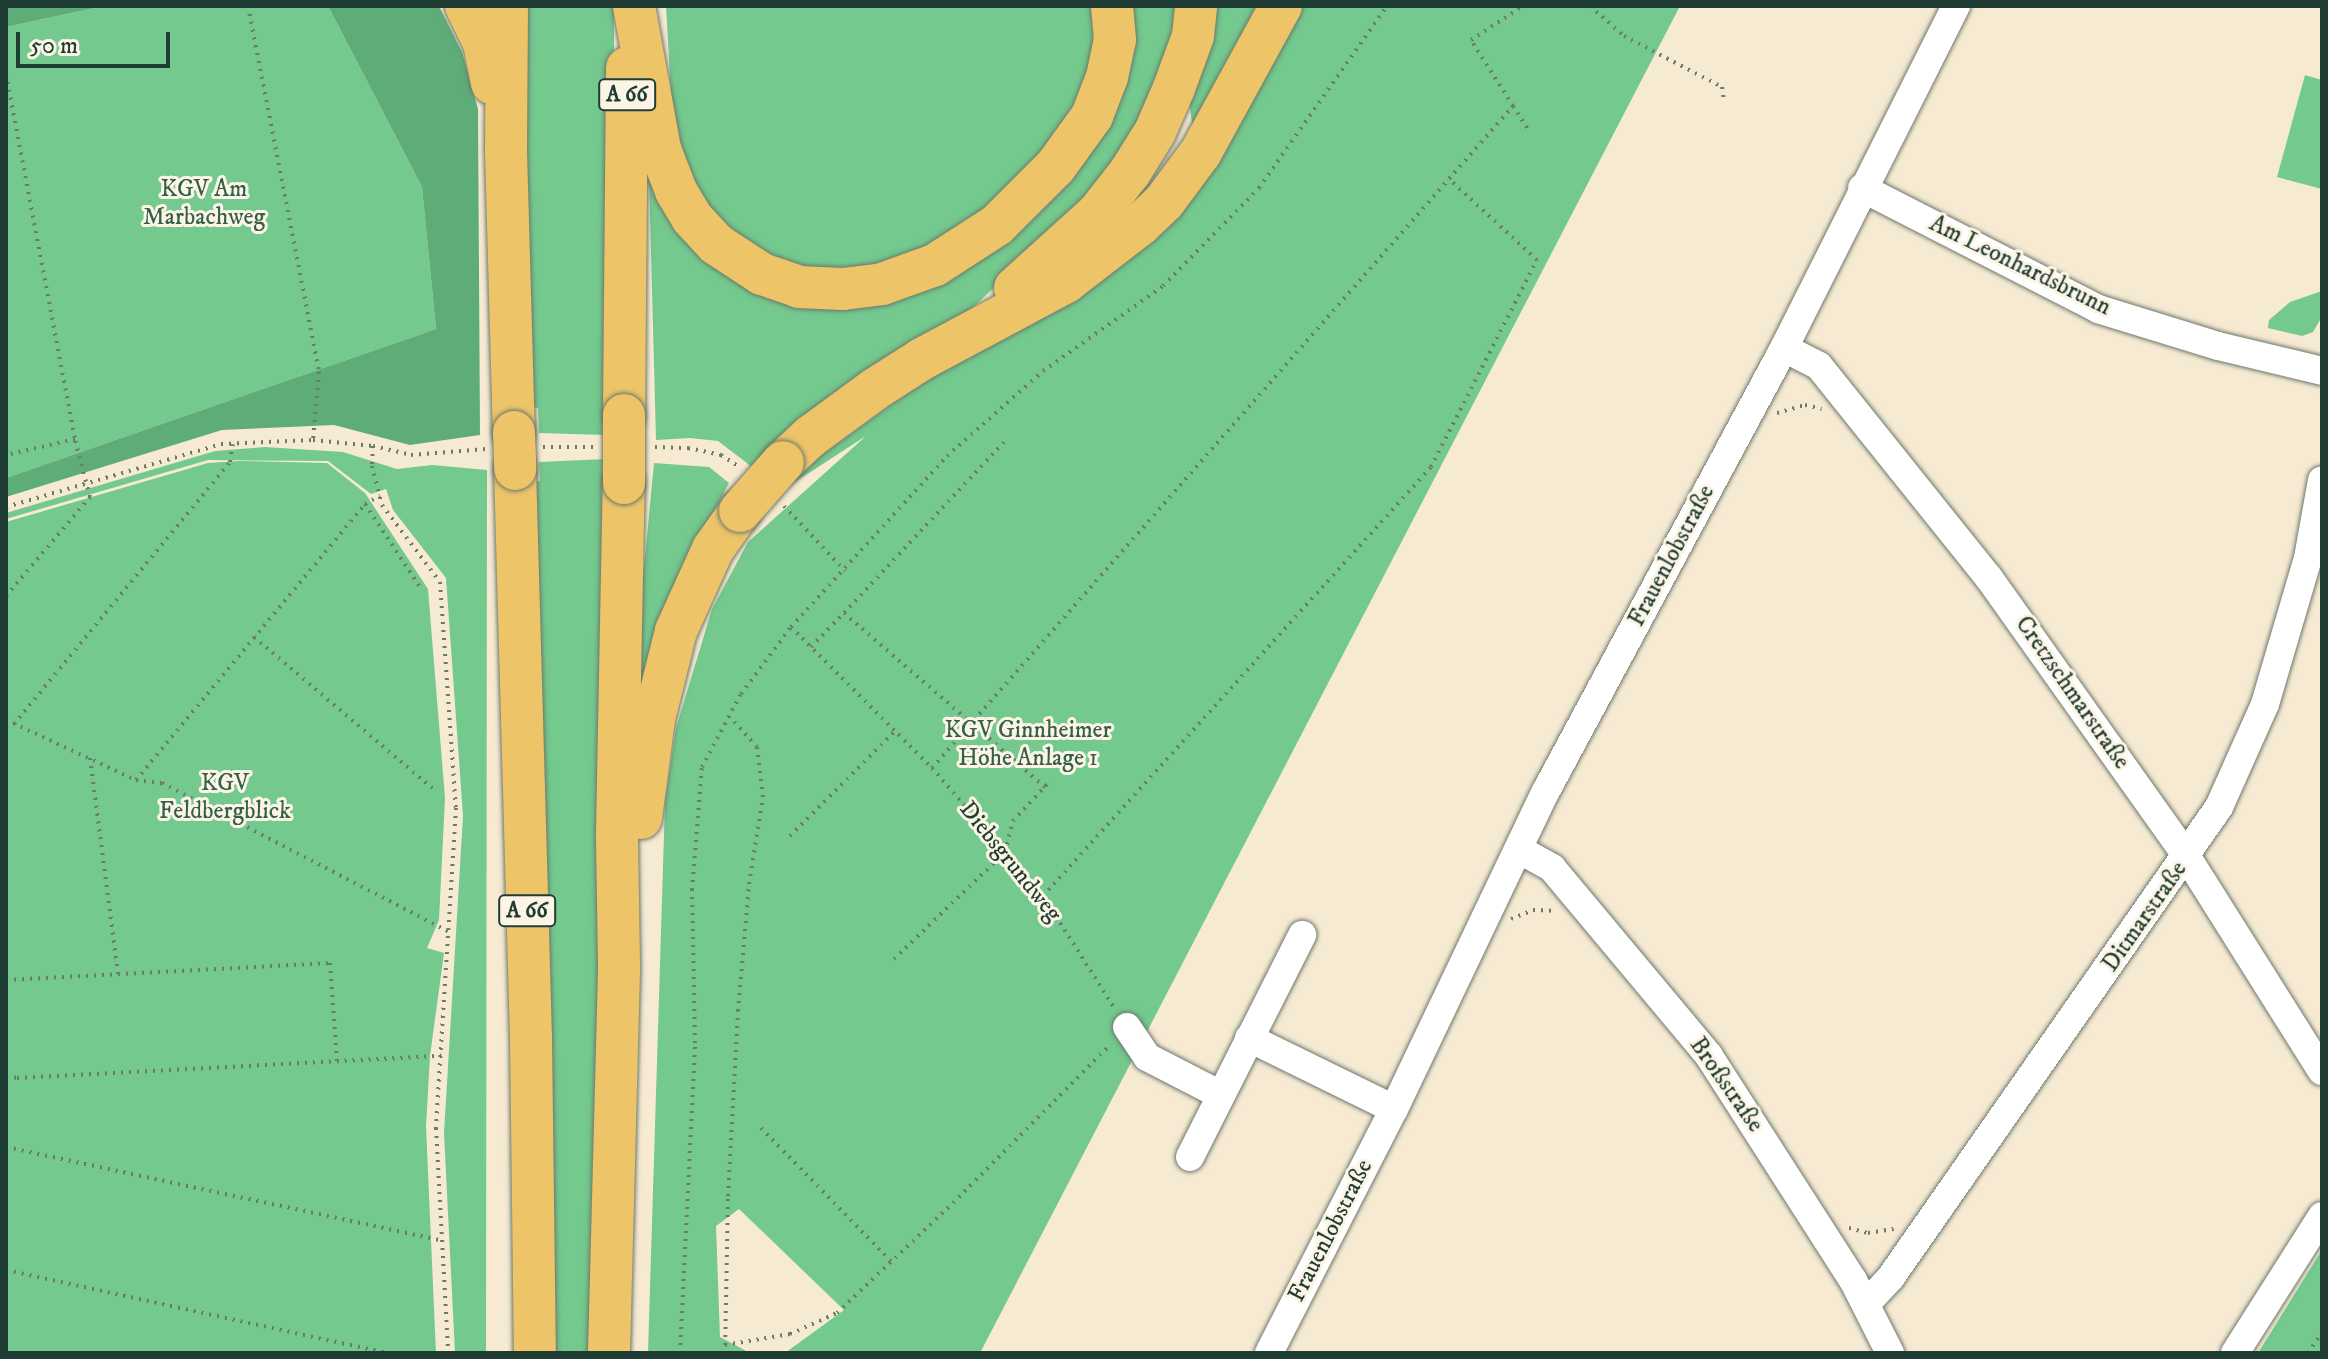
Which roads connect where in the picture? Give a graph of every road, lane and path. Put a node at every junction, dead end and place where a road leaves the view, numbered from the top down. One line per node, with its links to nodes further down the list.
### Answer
1 (248, 6): 26 (path)
2 (466, 6): 17 (highway)
3 (507, 6): 17 (highway, A 66)
4 (627, 6): 62 (highway, A 66, bridge)
5 (634, 6): 6 (highway)
6 (1112, 6)
7 (1196, 6): 21 (highway)
8 (1281, 6): 21 (highway)
9 (1387, 6): 38 (path)
10 (1523, 6): 15 (path)
11 (1590, 6): 14 (path)
12 (1956, 6): 19 (street, Frauenlobstraße)
13 (6, 74): 25 (path)
14 (1724, 101)
15 (1513, 106): 16 (path); 18 (path)
16 (1529, 131)
17 (506, 151): 87 (highway, A 66)
18 (1449, 179): 44 (path); 56 (path)
19 (1862, 188): 20 (street, Frauenlobstraße); 22 (street, Am Leonhardsbrunn)
20 (1784, 348): 53 (street, Frauenlobstraße); 55 (street, Cretzschmarstraße)
21 (922, 359): 62 (highway, bridge)
22 (2322, 371)
23 (1829, 412): 24 (path)
24 (1772, 415)
25 (75, 439): 29 (path); 31 (path)
26 (313, 440): 28 (path); 32 (path)
27 (1004, 442): 37 (path)
28 (233, 443): 31 (path); 43 (path)
29 (6, 455)
30 (2322, 480): 55 (street, Ditmarstraße)
31 (86, 484): 34 (path); 36 (path)
32 (380, 496): 33 (path); 59 (path)
33 (365, 504): 35 (path); 39 (path)
34 (6, 507)
35 (420, 587)
36 (6, 596)
37 (844, 613): 40 (path); 44 (path)
38 (791, 627): 40 (path, Diebsgrundweg); 41 (path)
39 (254, 637): 48 (path); 51 (path)
40 (811, 647): 45 (path, Diebsgrundweg)
41 (730, 717): 84 (path); 89 (path)
42 (6, 720): 43 (path)
43 (14, 724): 46 (path)
44 (971, 724): 47 (path); 50 (path)
45 (895, 731): 47 (path, Diebsgrundweg); 52 (path)
46 (90, 758): 48 (path); 63 (path)
47 (932, 768): 54 (path, Diebsgrundweg)
48 (136, 780): 59 (path)
49 (1051, 780): 50 (path)
50 (1045, 787): 54 (path)
51 (433, 789)
52 (790, 836)
53 (1520, 850): 72 (street, Frauenlobstraße); 82 (street, Broßstraße)
54 (1005, 852): 56 (path, Diebsgrundweg); 61 (path)
55 (2187, 857): 69 (street, Cretzschmarstraße); 82 (street, Ditmarstraße)
56 (1043, 896): 65 (path, Diebsgrundweg)
57 (1567, 913): 58 (path)
58 (1506, 922)
59 (448, 931): 67 (path)
60 (1302, 935): 66 (street)
61 (894, 959)
62 (619, 965): 88 (highway, A 66)
63 (118, 974): 64 (path); 68 (path)
64 (6, 980)
65 (1127, 1027): 71 (street); 80 (path)
66 (1249, 1038): 71 (street); 72 (street)
67 (441, 1056): 68 (path); 79 (path)
68 (337, 1061): 70 (path)
69 (2322, 1071)
70 (6, 1076)
71 (1221, 1095): 75 (street)
72 (1394, 1109): 91 (street, Frauenlobstraße)
73 (761, 1128): 80 (path)
74 (6, 1147): 79 (path)
75 (1190, 1157)
76 (2322, 1216): 93 (street)
77 (1846, 1226): 78 (path)
78 (1897, 1228)
79 (443, 1241): 86 (path)
80 (891, 1261): 84 (path)
81 (6, 1270): 85 (path)
82 (1866, 1304): 92 (street, Broßstraße)
83 (2322, 1332): 94 (path)
84 (725, 1345): 90 (path)
85 (388, 1353)
86 (448, 1353)
87 (535, 1353)
88 (609, 1353)
89 (680, 1353)
90 (725, 1353)
91 (1269, 1353)
92 (1890, 1353)
93 (2235, 1353)
94 (2308, 1353)

